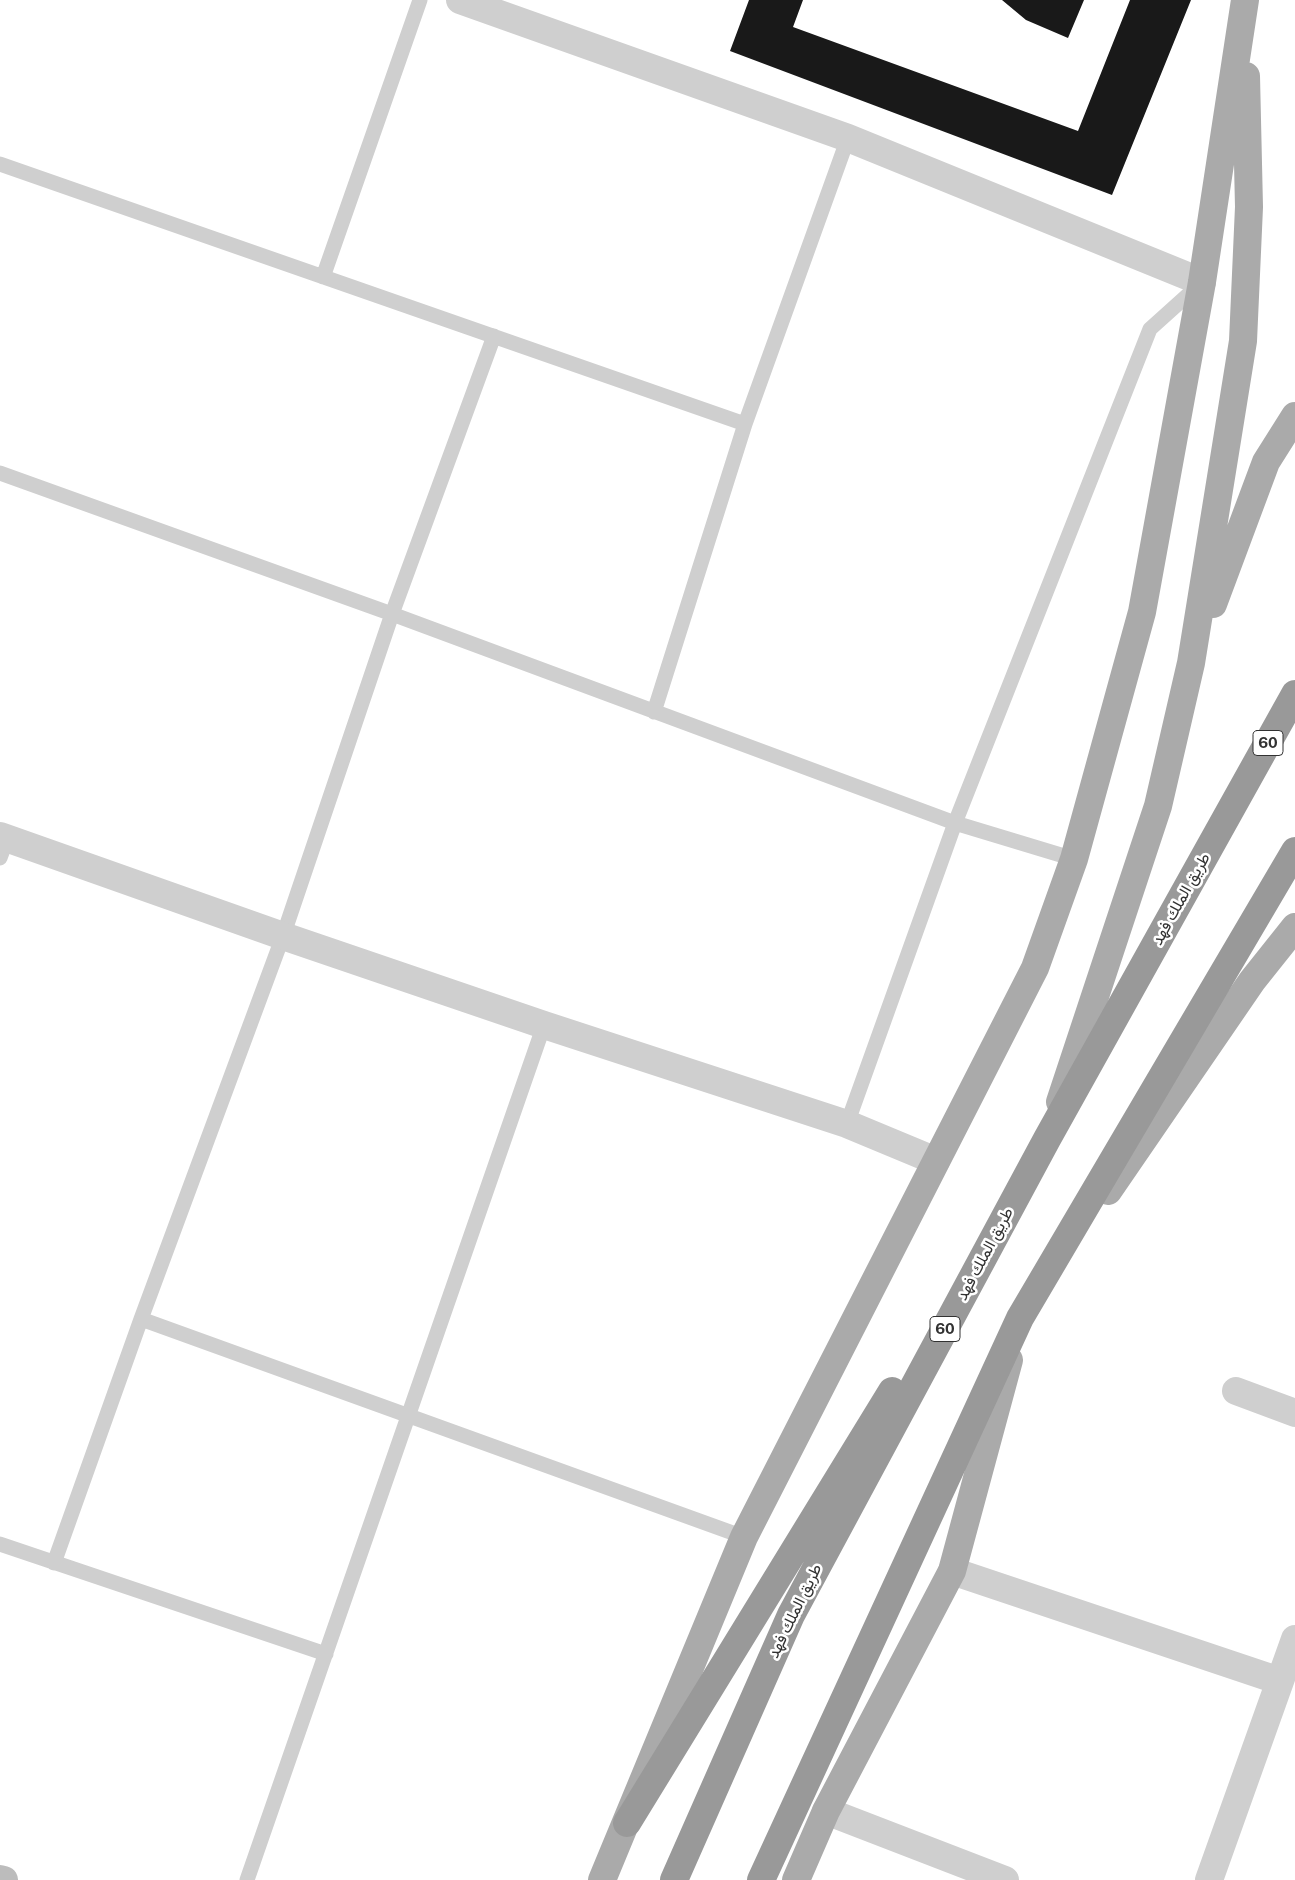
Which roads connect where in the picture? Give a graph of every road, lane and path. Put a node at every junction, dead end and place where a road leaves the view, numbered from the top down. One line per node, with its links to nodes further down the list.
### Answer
1 (420, 0): 7 (lane)
2 (460, 0): 5 (street)
3 (1245, 0): 8 (main road)
4 (1249, 0): 14 (main road)
5 (848, 138): 8 (street); 11 (lane)
6 (0, 164): 7 (lane)
7 (323, 277): 9 (lane)
8 (1202, 282): 17 (lane); 20 (main road)
9 (494, 336): 11 (lane); 13 (lane)
10 (1295, 416): 14 (main road)
11 (745, 424): 16 (lane)
12 (0, 473): 13 (lane)
13 (392, 614): 16 (lane); 22 (lane)
14 (1191, 663): 25 (main road)
15 (1295, 694): 25 (highway, طريق الملك فهد / 60)
16 (654, 712): 17 (lane)
17 (955, 822): 20 (lane); 24 (lane)
18 (2, 844): 22 (street)
19 (1295, 851): 27 (highway)
20 (1074, 859): 26 (main road)
21 (1295, 928): 27 (main road)
22 (283, 936): 23 (street); 28 (lane)
23 (544, 1025): 24 (street); 31 (lane)
24 (847, 1124): 26 (street)
25 (1047, 1139): 40 (highway); 45 (highway, طريق الملك فهد / 60)
26 (936, 1161): 32 (main road)
27 (1020, 1318): 35 (main road); 46 (highway)
28 (141, 1319): 31 (lane); 34 (lane)
29 (1236, 1391): 30 (street)
30 (1295, 1413)
31 (409, 1416): 32 (lane); 37 (lane)
32 (744, 1537): 40 (main road)
33 (0, 1544): 34 (lane)
34 (54, 1563): 37 (lane)
35 (952, 1571): 38 (street); 39 (main road)
36 (1295, 1639): 38 (street)
37 (326, 1654): 43 (lane)
38 (1280, 1681): 49 (street)
39 (826, 1811): 47 (main road); 48 (street)
40 (627, 1823): 44 (main road)
41 (0, 1879): 42 (street)
42 (4, 1880)
43 (247, 1880)
44 (602, 1880)
45 (674, 1880)
46 (761, 1880)
47 (796, 1880)
48 (1004, 1880)
49 (1208, 1880)

